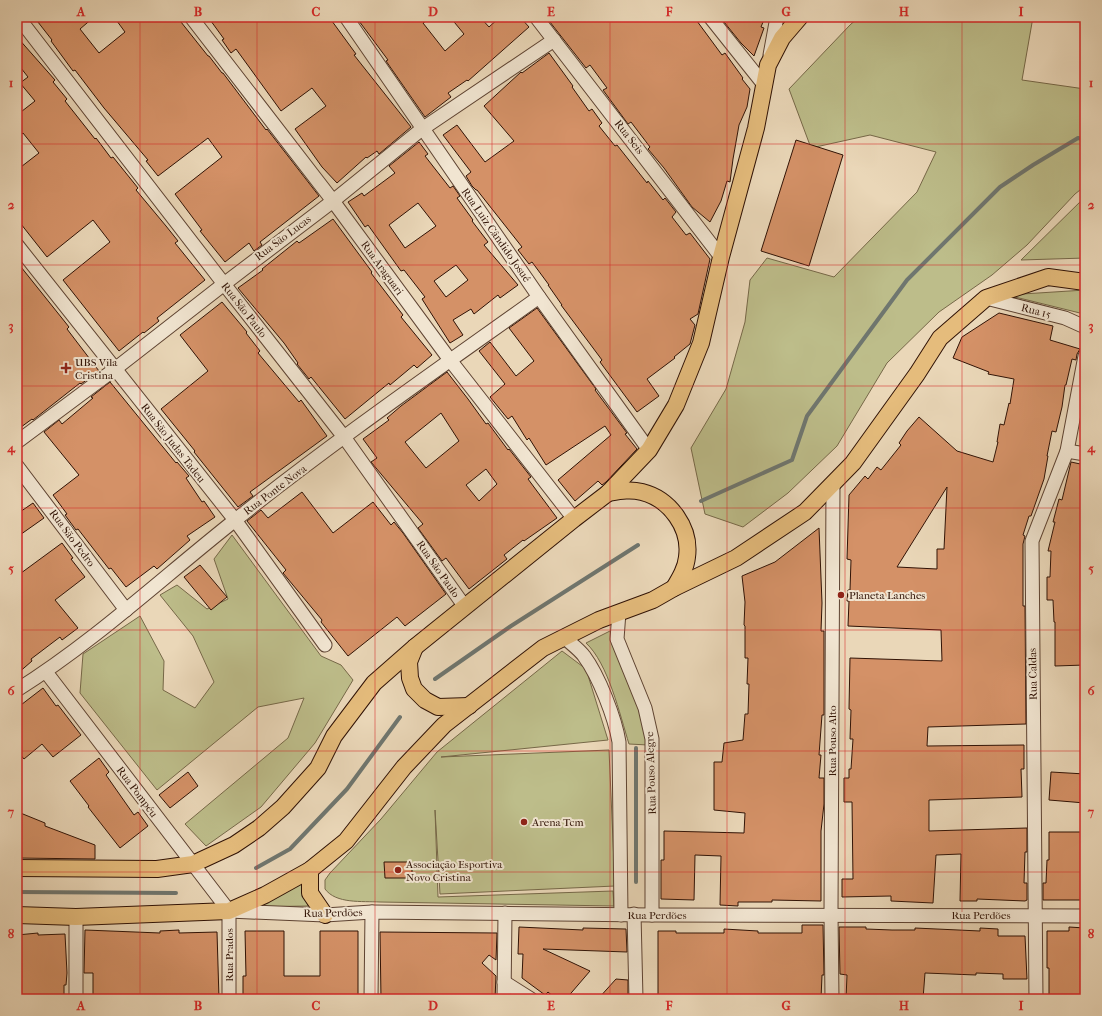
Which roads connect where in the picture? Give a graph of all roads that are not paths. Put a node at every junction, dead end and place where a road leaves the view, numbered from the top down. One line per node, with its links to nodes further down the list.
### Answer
1 (18, 17): 16 (street, Rua São Paulo)
2 (191, 17): 12 (street, Rua Araguari)
3 (346, 17): 11 (street, Rua Luiz Cândido Josué)
4 (536, 17): 8 (street, Rua Seis)
5 (710, 17): 10 (street)
6 (777, 17): 9 (street)
7 (800, 17): 9 (main road)
8 (554, 40): 11 (street, Rua São Lucas); 14 (street, Rua Seis)
9 (768, 65): 10 (main road)
10 (765, 86): 14 (main road)
11 (422, 129): 12 (street, Rua São Lucas); 17 (street, Rua Luiz Cândido Josué)
12 (333, 201): 16 (street, Rua São Lucas); 21 (street, Rua Araguari)
13 (17, 245): 22 (street, Rua São Judas Tadeu)
14 (721, 257): 25 (main road)
15 (1085, 282): 18 (main road)
16 (224, 284): 22 (street, Rua São Lucas); 23 (street, Rua São Paulo)
17 (539, 297): 21 (street, Rua Ponte Nova); 25 (street, Rua Luiz Cândido Josué)
18 (986, 298): 19 (street, Rua 15); 29 (main road)
19 (1085, 327)
20 (1085, 356): 26 (street, Rua Caldas)
21 (450, 360): 23 (street, Rua Ponte Nova); 31 (street, Rua Araguari)
22 (115, 369): 24 (street, Rua São Lucas); 32 (street, Rua São Judas Tadeu)
23 (344, 437): 32 (street, Rua Ponte Nova); 34 (street, Rua São Paulo)
24 (17, 442)
25 (650, 450): 30 (main road)
26 (1067, 451): 27 (street); 55 (street, Rua Caldas)
27 (1085, 454)
28 (17, 466): 35 (street, Rua São Pedro)
29 (833, 483): 33 (main road); 51 (street, Rua Pouso Alto)
30 (608, 493): 31 (main road); 33 (main road)
31 (574, 519): 34 (main road)
32 (235, 520): 35 (street, Rua Ponte Nova); 38 (street, Rua São Judas Tadeu)
33 (674, 588): 36 (main road)
34 (465, 607): 39 (main road)
35 (126, 610): 40 (street, Rua Ponte Nova)
36 (619, 612): 37 (main road); 54 (street, Rua Pouso Alegre)
37 (564, 637): 42 (main road); 49 (street)
38 (326, 645)
39 (415, 647): 42 (main road); 43 (main road)
40 (46, 672): 41 (street, Rua Ponte Nova); 43 (street, Rua Pompéu)
41 (17, 690)
42 (469, 706): 45 (main road)
43 (193, 864): 44 (main road); 46 (street, Rua Pompéu)
44 (17, 868)
45 (310, 870): 46 (main road); 53 (main road)
46 (229, 911): 53 (street, Rua Perdões); 56 (main road); 60 (street, Rua Prados)
47 (372, 912): 48 (street, Rua Perdões); 53 (street, Rua Perdões); 61 (street)
48 (505, 913): 49 (street, Rua Perdões); 58 (street)
49 (621, 914): 50 (street, Rua Perdões)
50 (634, 914): 54 (street, Rua Perdões); 64 (street)
51 (832, 914): 54 (street, Rua Perdões); 55 (street, Rua Perdões); 65 (street, Rua Pouso Alto)
52 (17, 915): 56 (main road)
53 (325, 915)
54 (652, 915)
55 (1036, 915): 57 (street, Rua Perdões); 66 (street, Rua Caldas)
56 (76, 916): 59 (street)
57 (1085, 916)
58 (504, 982): 62 (street); 63 (street)
59 (76, 999)
60 (229, 999)
61 (371, 999)
62 (504, 999)
63 (531, 999)
64 (636, 999)
65 (832, 999)
66 (1036, 999)

